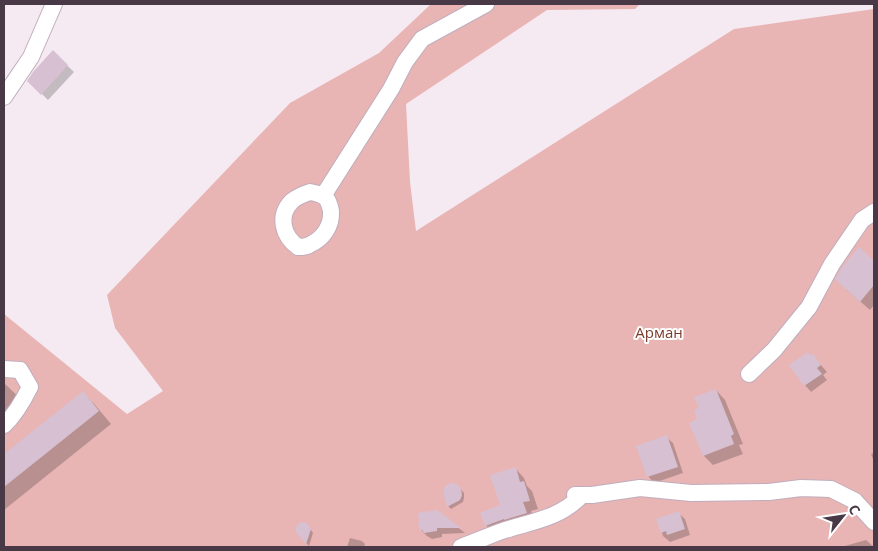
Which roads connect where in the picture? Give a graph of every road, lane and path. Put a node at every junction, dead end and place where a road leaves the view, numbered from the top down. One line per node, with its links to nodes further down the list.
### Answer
1 (54, 4): 3 (street)
2 (486, 4): 4 (street)
3 (4, 96)
4 (323, 196)
5 (874, 212): 7 (street)
6 (4, 369): 8 (street)
7 (749, 374)
8 (4, 425)
9 (874, 522): 10 (street)
10 (460, 547)

